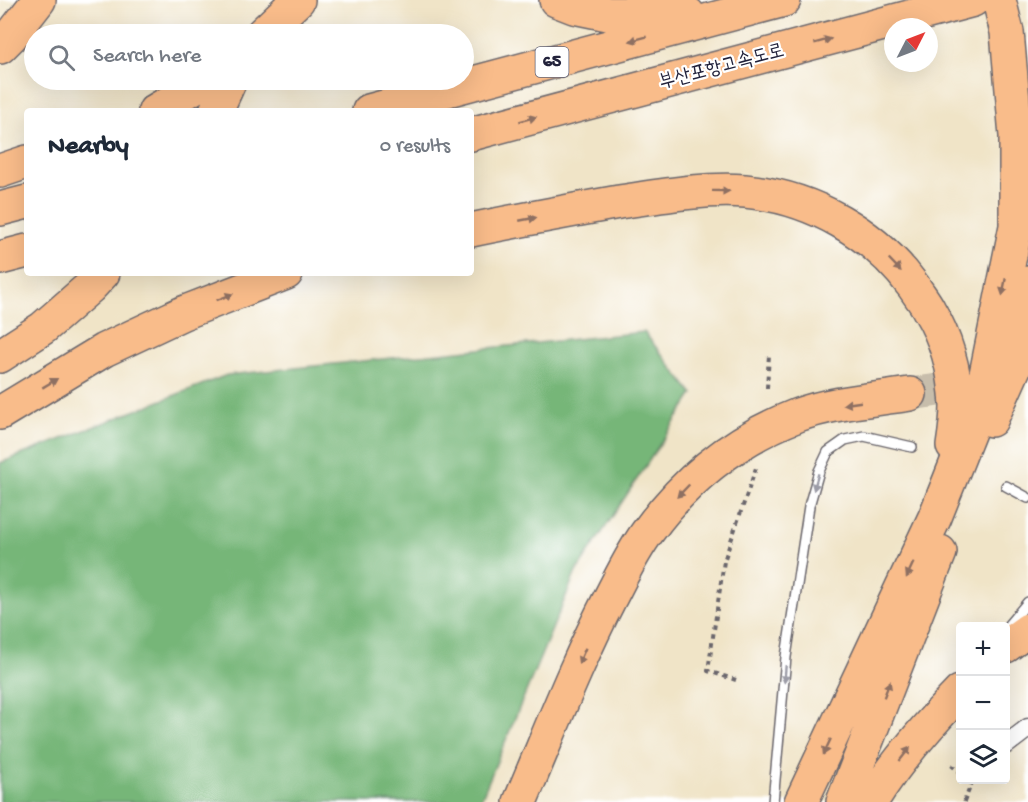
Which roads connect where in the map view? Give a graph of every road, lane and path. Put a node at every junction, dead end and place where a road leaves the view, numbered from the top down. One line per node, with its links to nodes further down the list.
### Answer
1 (39, 0): 12 (highway)
2 (262, 0): 10 (highway)
3 (298, 0): 11 (highway)
4 (556, 0): 9 (highway)
5 (784, 0): 9 (highway, 65)
6 (973, 0): 21 (highway, 부산포항고속도로, one-way to 6)
7 (999, 0): 43 (highway, one-way to 43)
8 (1014, 0): 14 (highway)
9 (735, 14): 13 (highway, 65, one-way to 13)
10 (254, 24)
11 (273, 24)
12 (0, 47)
13 (474, 83)
14 (1028, 87)
15 (190, 90): 18 (highway)
16 (225, 90): 19 (highway)
17 (448, 90): 20 (highway, 65, one-way to 20)
18 (160, 108)
19 (217, 108)
20 (380, 108)
21 (474, 133)
22 (24, 163): 23 (highway)
23 (0, 171)
24 (24, 203): 25 (highway)
25 (0, 210)
26 (474, 229): 43 (highway, one-way to 43)
27 (24, 252): 28 (highway)
28 (0, 258)
29 (101, 276): 34 (highway)
30 (278, 276): 38 (highway, one-way to 30)
31 (1028, 283): 37 (highway)
32 (1028, 337): 37 (highway)
33 (769, 354): 35 (path)
34 (0, 356)
35 (767, 388)
36 (910, 394): 55 (highway, one-way to 55)
37 (998, 403): 58 (highway, one-way to 37)
38 (0, 413)
39 (912, 447): 56 (lane, one-way to 56)
40 (758, 459): 48 (path)
41 (1006, 486): 42 (lane)
42 (1028, 498)
43 (935, 517): 57 (highway, one-way to 57)
44 (1028, 602): 45 (lane)
45 (1010, 622)
46 (1028, 630): 47 (highway)
47 (1010, 643)
48 (736, 680)
49 (954, 695): 59 (highway, one-way to 49)
50 (1028, 728): 51 (street)
51 (1010, 742)
52 (951, 765): 53 (path)
53 (956, 769)
54 (971, 784): 60 (path)
55 (520, 802)
56 (773, 802)
57 (801, 802)
58 (843, 802)
59 (871, 802)
60 (964, 802)

